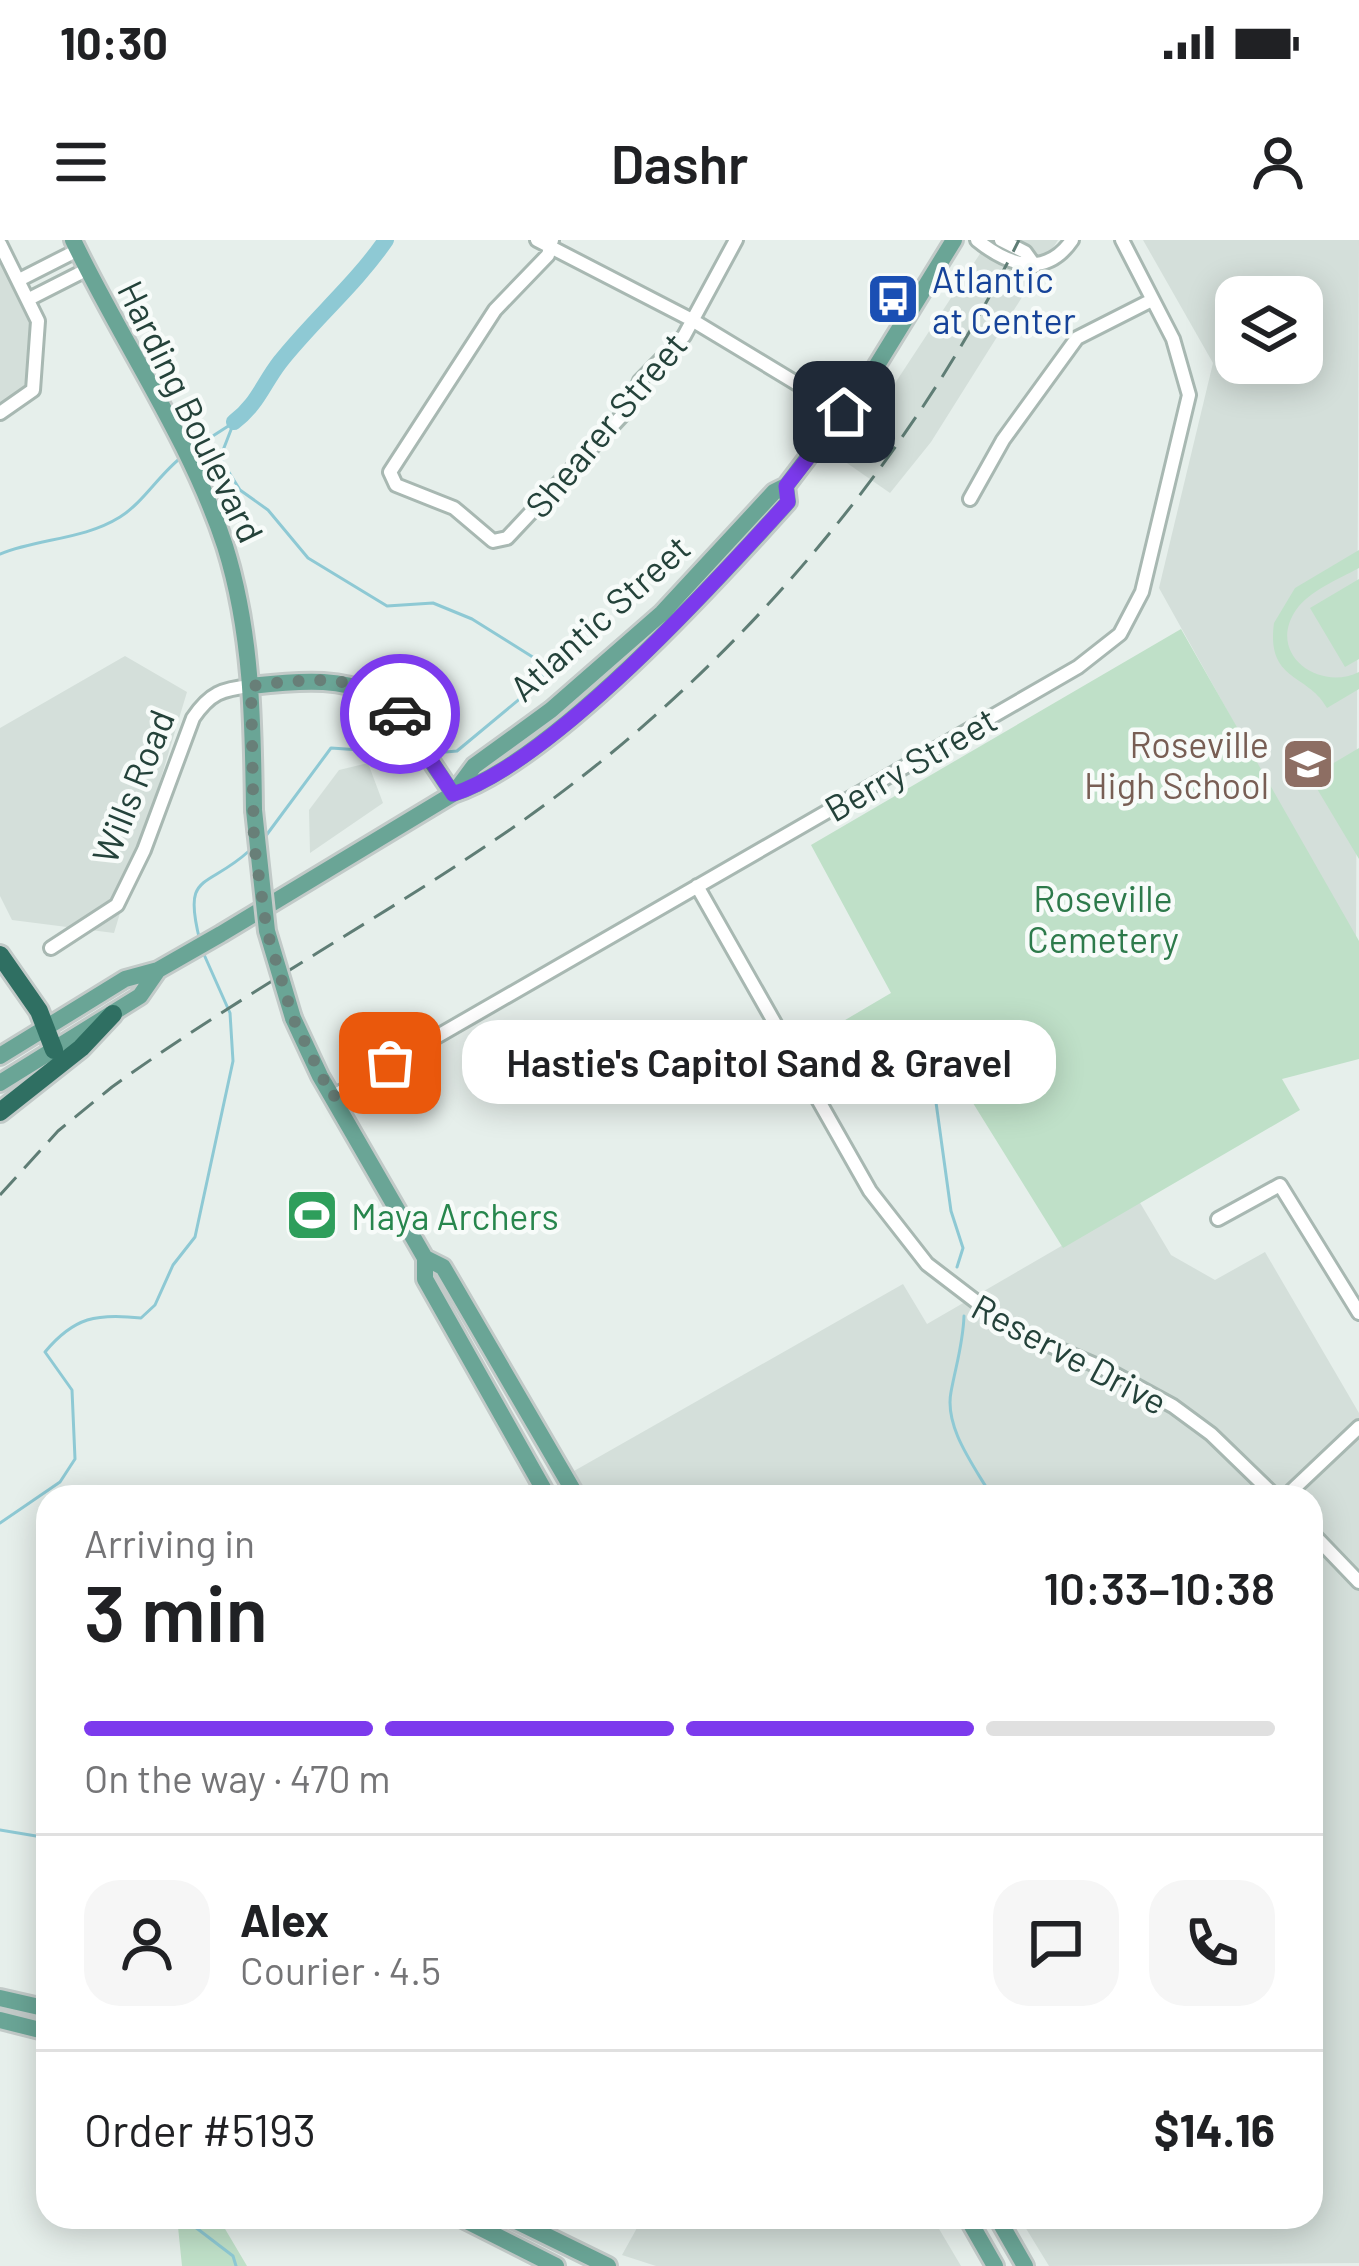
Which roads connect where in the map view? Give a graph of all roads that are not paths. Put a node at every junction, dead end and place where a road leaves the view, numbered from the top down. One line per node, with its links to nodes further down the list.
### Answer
1 (736, 240): 15 (street, Shearer Street)
2 (954, 240): 16 (main road, Atlantic Street)
3 (977, 240): 10 (street)
4 (1001, 240): 10 (street)
5 (1072, 240): 10 (street)
6 (1122, 240): 14 (street, Berry Street)
7 (546, 242): 15 (street); 15 (street, Shearer Street)
8 (0, 244): 12 (street)
9 (75, 245): 11 (main road, Harding Boulevard); 12 (street)
10 (1035, 266)
11 (88, 269): 13 (street); 22 (main road, Harding Boulevard)
12 (19, 280): 13 (street)
13 (29, 299): 17 (street)
14 (1152, 300): 19 (street); 24 (street, Berry Street)
15 (692, 320): 16 (street)
16 (844, 412): 18 (main road, Atlantic Street)
17 (0, 413)
18 (786, 486): 20 (main road, Atlantic Street); 21 (main road, Atlantic Street)
19 (970, 499)
20 (709, 565): 21 (main road); 23 (main road, Atlantic Street)
21 (633, 661): 23 (main road, Atlantic Street)
22 (251, 686): 23 (main road, Wills Road); 25 (street, Wills Road); 33 (main road, Harding Boulevard, bridge)
23 (453, 794): 27 (main road, Atlantic Street)
24 (698, 886): 33 (street, Berry Street); 41 (street, Reserve Drive)
25 (51, 948)
26 (0, 955): 29 (highway)
27 (158, 970): 28 (main road, Atlantic Street); 29 (main road, Atlantic Street)
28 (113, 1014): 30 (main road, Atlantic Street); 34 (highway)
29 (46, 1028): 30 (highway); 31 (main road, Atlantic Street)
30 (54, 1050): 32 (main road, Atlantic Street)
31 (0, 1056)
32 (0, 1083)
33 (332, 1097): 36 (main road, Harding Boulevard)
34 (0, 1112)
35 (1218, 1219): 37 (street)
36 (425, 1258): 39 (main road); 40 (main road)
37 (1359, 1313)
38 (1359, 1427): 42 (street)
39 (541, 1485)
40 (570, 1485)
41 (1264, 1485)
42 (1298, 1485)
43 (1323, 1544): 44 (street)
44 (1359, 1582)
45 (0, 1998): 46 (main road)
46 (36, 2006)
47 (0, 2020): 48 (main road)
48 (36, 2029)
49 (482, 2229): 54 (main road)
50 (532, 2229): 55 (main road)
51 (973, 2229): 56 (main road)
52 (1004, 2229): 53 (main road)
53 (1024, 2263)
54 (556, 2266)
55 (608, 2266)
56 (991, 2266)

